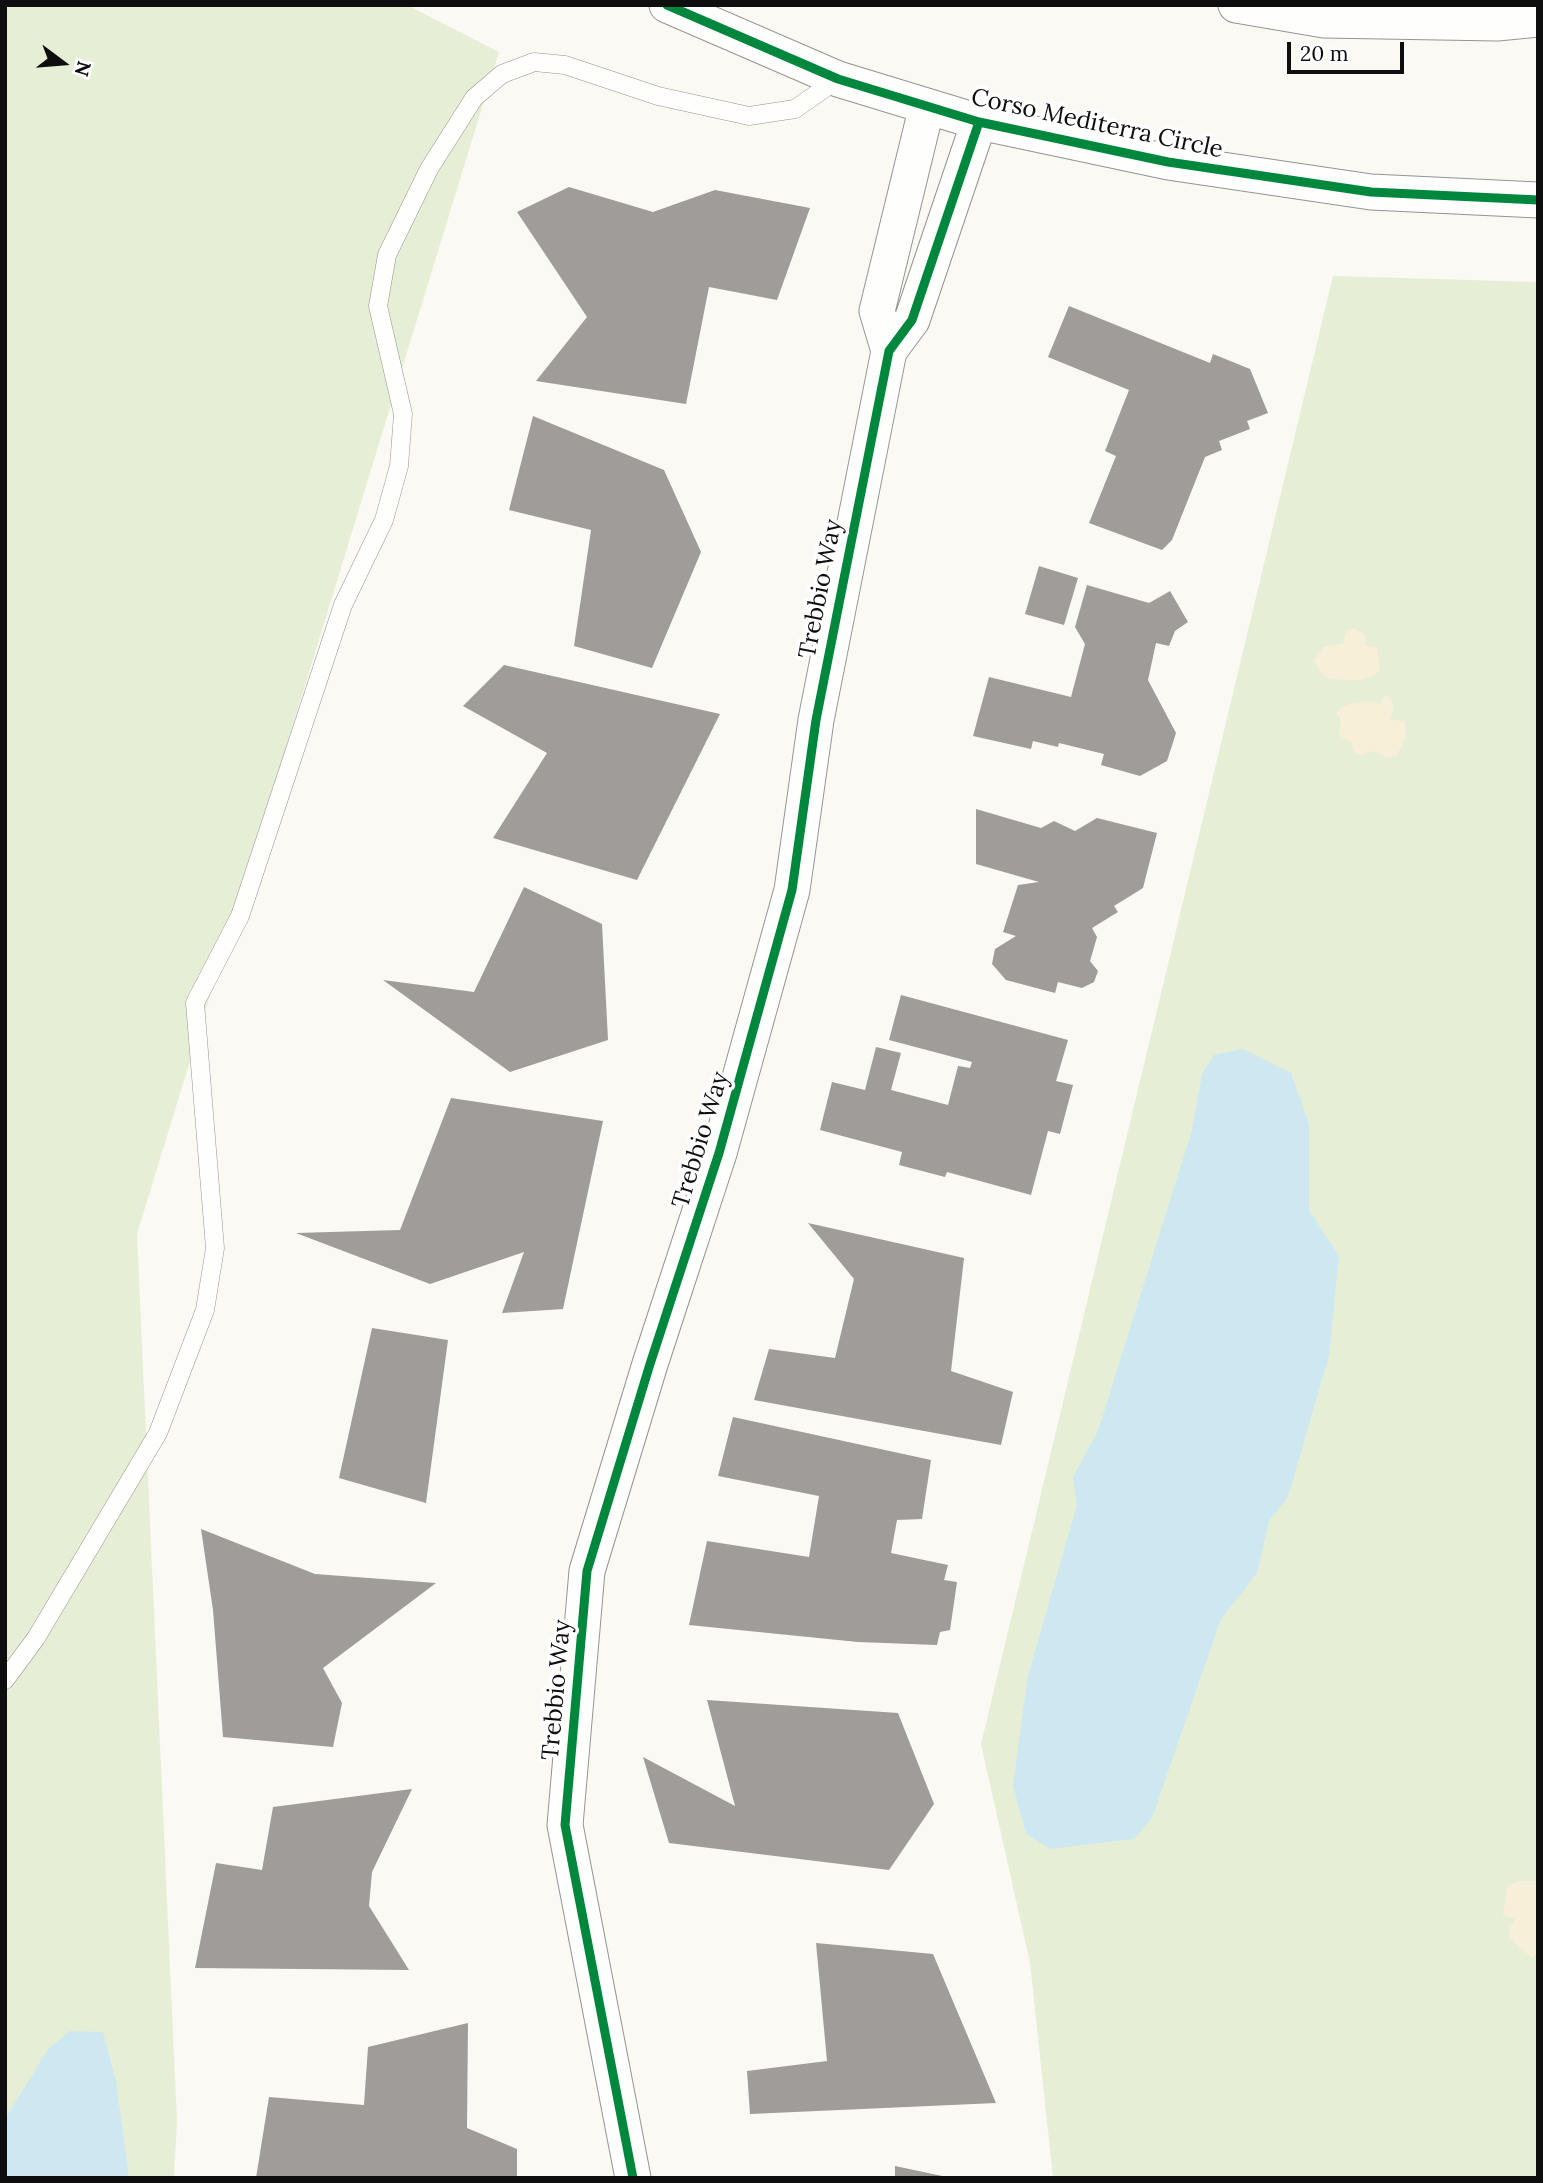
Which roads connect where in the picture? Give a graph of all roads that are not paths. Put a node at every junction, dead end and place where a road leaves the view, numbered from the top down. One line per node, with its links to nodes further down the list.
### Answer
1 (667, 5): 4 (street, Corso Mediterra Circle)
2 (1236, 5): 3 (street)
3 (1538, 19)
4 (838, 79): 5 (street, Corso Mediterra Circle); 9 (lane)
5 (927, 106): 6 (street, Corso Mediterra Circle); 8 (street, Trebbio Way)
6 (979, 122): 7 (street, Corso Mediterra Circle); 8 (street, Trebbio Way)
7 (1538, 200)
8 (889, 351): 10 (street, Trebbio Way)
9 (5, 1680)
10 (633, 2178)

